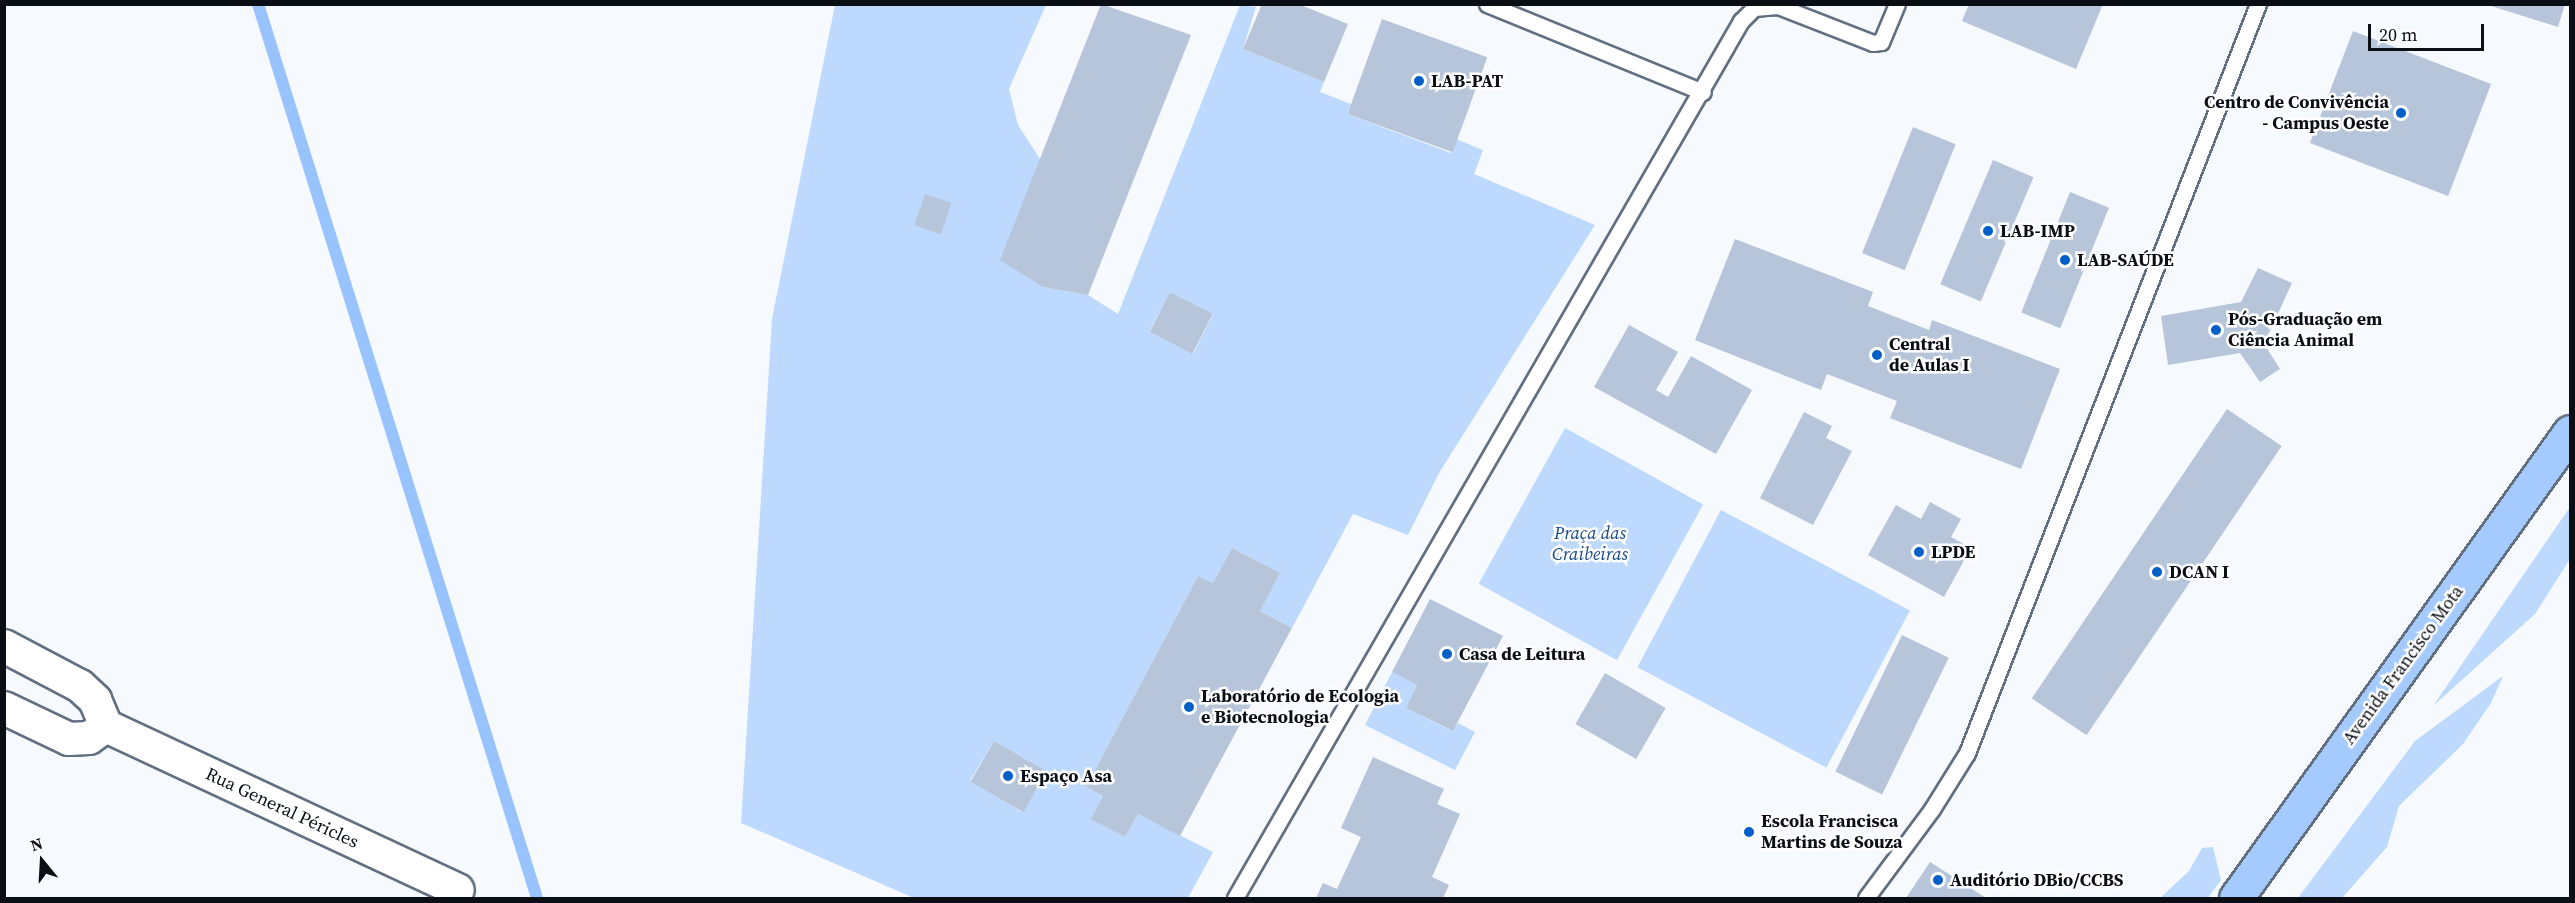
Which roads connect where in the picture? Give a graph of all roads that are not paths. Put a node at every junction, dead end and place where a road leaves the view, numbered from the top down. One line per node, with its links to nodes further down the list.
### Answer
1 (1487, 4): 4 (lane)
2 (1897, 4): 4 (lane)
3 (2258, 4): 11 (lane)
4 (1703, 92): 10 (lane)
5 (2571, 432): 12 (main road, Avenida Francisco Mota)
6 (4, 646): 8 (street)
7 (4, 708): 8 (street)
8 (106, 726): 9 (street, Rua General Péricles)
9 (458, 891)
10 (1235, 898)
11 (1866, 898)
12 (2236, 898)

